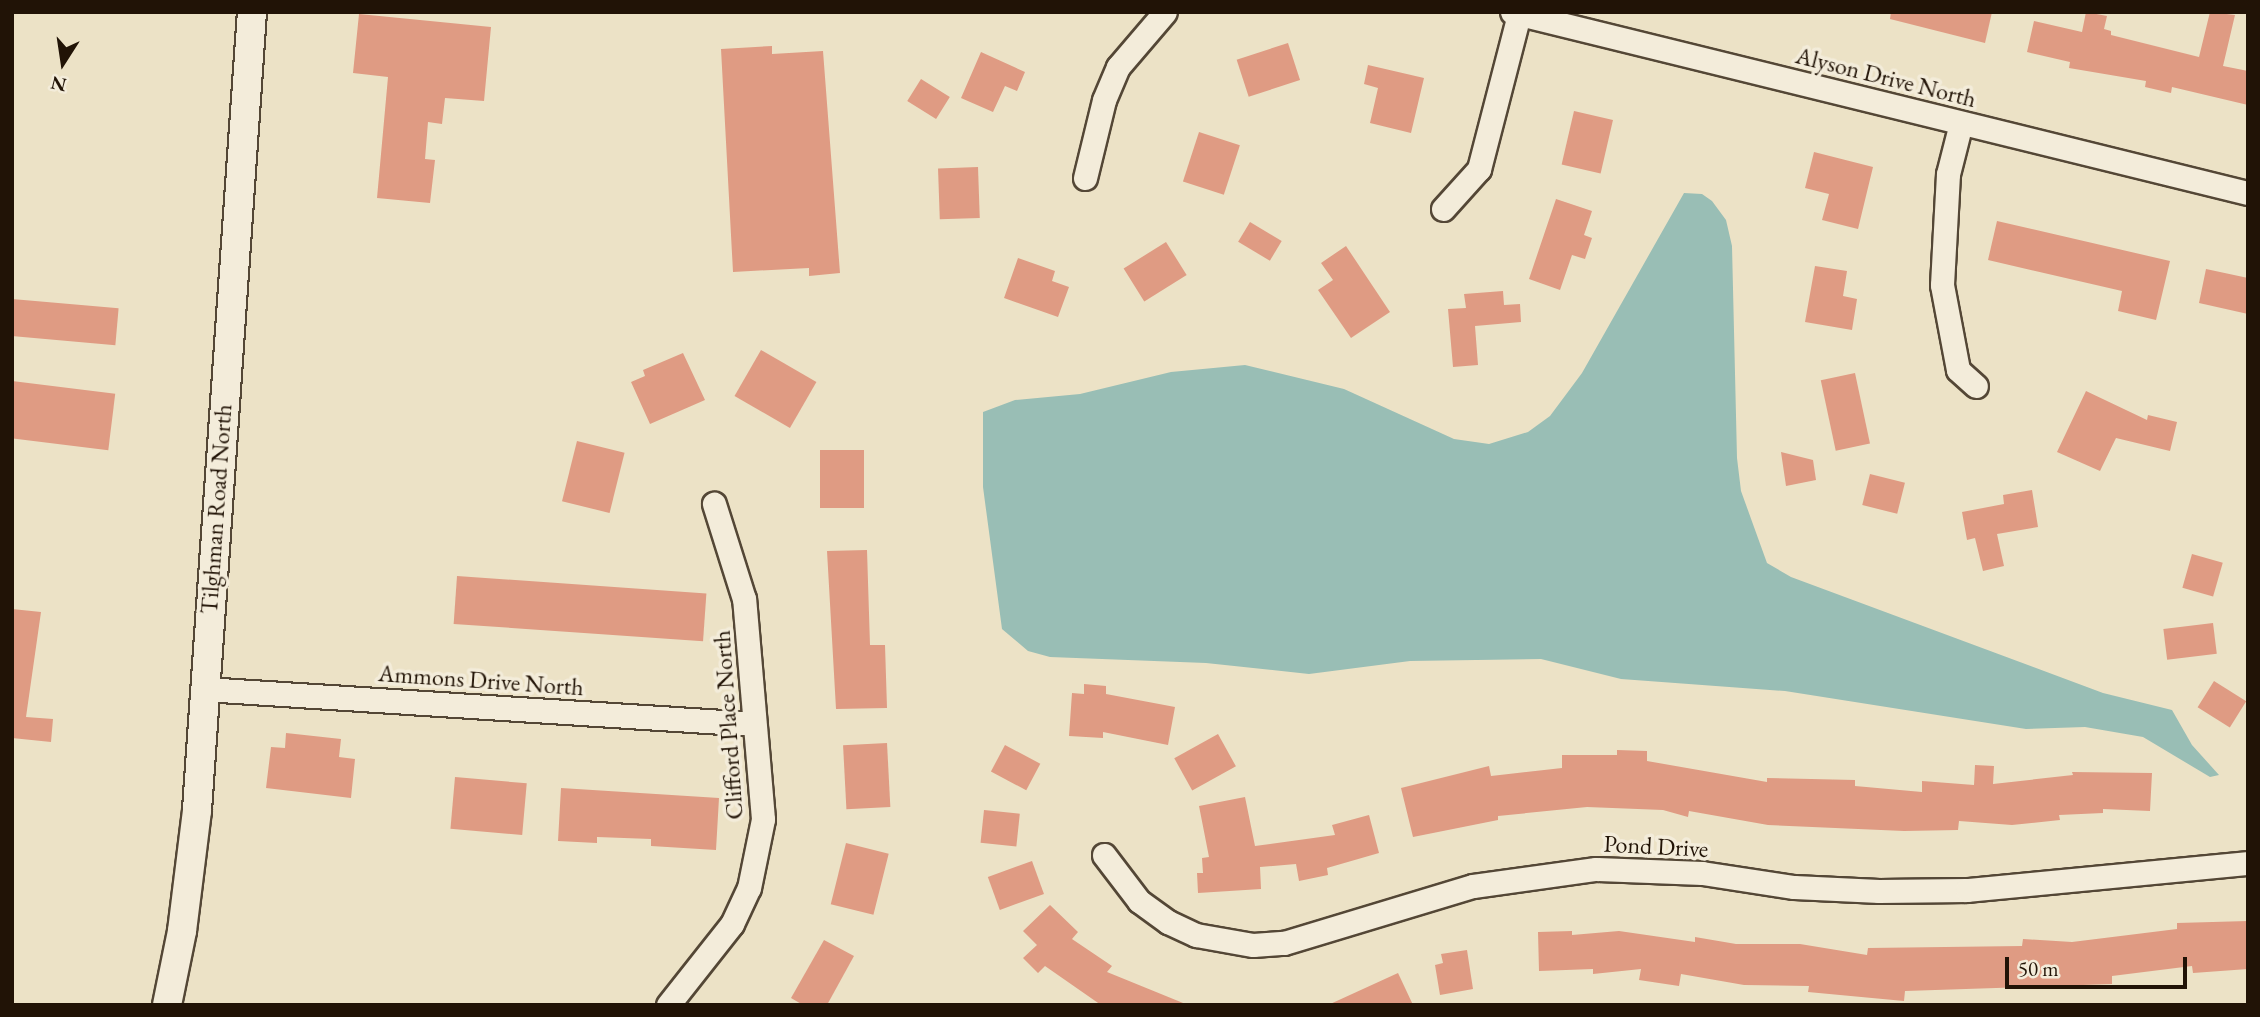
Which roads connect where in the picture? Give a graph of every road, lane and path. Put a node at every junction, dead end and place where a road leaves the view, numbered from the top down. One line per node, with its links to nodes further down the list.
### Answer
1 (252, 12): 10 (street, Tilghman Road North)
2 (1165, 12): 5 (street)
3 (1516, 13): 4 (street, Alyson Drive North); 7 (street)
4 (1961, 123): 6 (street, Alyson Drive North); 8 (street)
5 (1085, 178)
6 (2248, 193)
7 (1443, 209)
8 (1976, 386)
9 (714, 503): 11 (street, Clifford Place North)
10 (204, 689): 11 (street, Ammons Drive North); 14 (street, Tilghman Road North)
11 (754, 724): 15 (street, Clifford Place North)
12 (1104, 855): 13 (street, Pond Drive)
13 (2248, 863)
14 (167, 1005)
15 (668, 1005)

